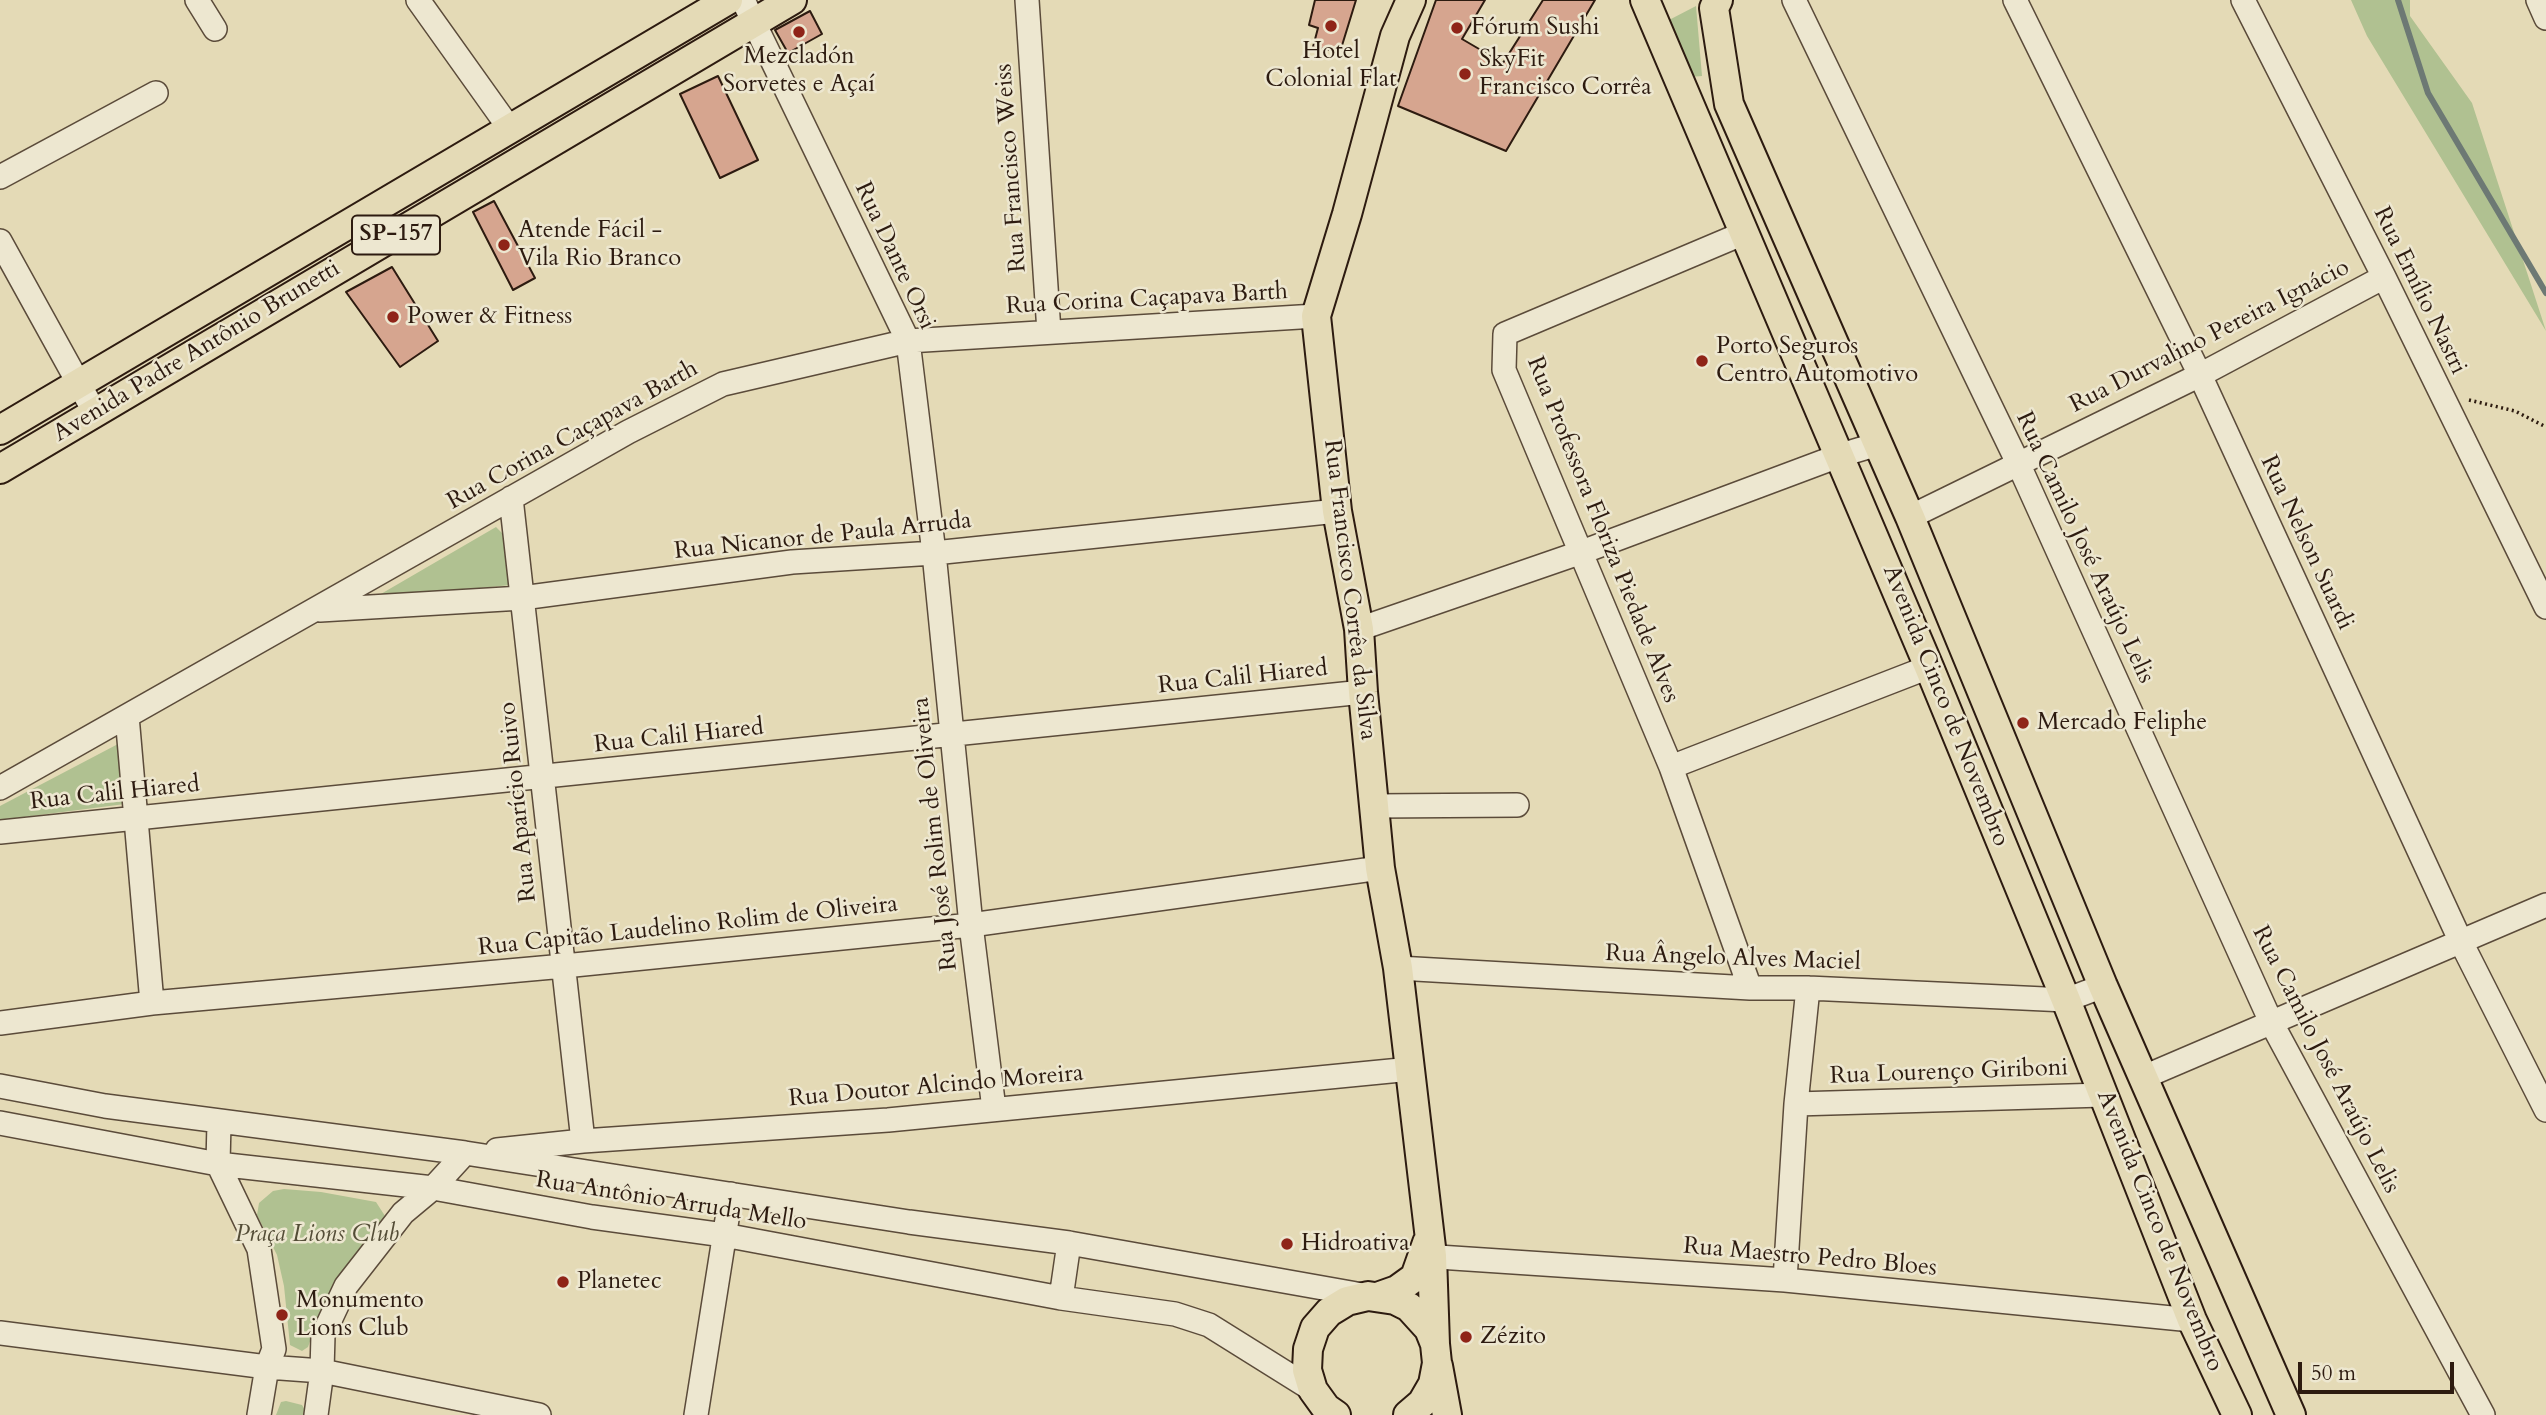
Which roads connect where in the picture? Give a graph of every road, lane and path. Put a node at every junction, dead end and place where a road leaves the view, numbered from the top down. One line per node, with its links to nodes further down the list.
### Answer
1 (197, 0): 15 (street)
2 (418, 0): 17 (street)
3 (727, 0): 17 (main road, Avenida Padre Antônio Brunetti / SP-157)
4 (792, 0): 13 (main road, Avenida Padre Antônio Brunetti / SP-157)
5 (1027, 0): 23 (street, Rua Francisco Weiss)
6 (1411, 0): 22 (main road, Rua Francisco Corrêa da Silva)
7 (1718, 0): 31 (main road, Avenida Cinco de Novembro)
8 (1794, 0): 33 (street, Rua Camilo José Araújo Lelis)
9 (2015, 0): 25 (street, Rua Nelson Suardi)
10 (2243, 0): 21 (street, Rua Emílio Nastri)
11 (2538, 0): 14 (street)
12 (1654, 2): 19 (main road, Avenida Cinco de Novembro)
13 (748, 11): 24 (street, Rua Dante Orsi); 28 (main road, Avenida Padre Antônio Brunetti / SP-157)
14 (2546, 18)
15 (215, 29)
16 (156, 93): 18 (street)
17 (510, 129): 26 (main road, Avenida Padre Antônio Brunetti / SP-157)
18 (0, 177)
19 (1744, 233): 32 (main road, Avenida Cinco de Novembro); 38 (street, Rua Professora Floriza Piedade Alves)
20 (0, 241): 26 (street)
21 (2384, 277): 25 (street, Rua Durvalino Pereira Ignácio); 27 (street, Rua Emílio Nastri)
22 (1317, 316): 23 (street, Rua Corina Caçapava Barth); 36 (main road, Rua Francisco Corrêa da Silva)
23 (1049, 332): 24 (street, Rua Corina Caçapava Barth)
24 (908, 341): 35 (street, Rua Corina Caçapava Barth); 39 (street, Rua Dante Orsi)
25 (2200, 375): 33 (street, Rua Durvalino Pereira Ignácio); 58 (street, Rua Nelson Suardi)
26 (79, 385): 28 (street); 30 (main road, Avenida Padre Antônio Brunetti / SP-157)
27 (2441, 393): 29 (path); 41 (street, Rua Emílio Nastri)
28 (95, 413): 34 (main road, Avenida Padre Antônio Brunetti / SP-157)
29 (2546, 427)
30 (0, 430)
31 (1878, 444): 32 (street); 37 (main road, Avenida Cinco de Novembro)
32 (1840, 454): 38 (street); 44 (main road, Avenida Cinco de Novembro)
33 (2018, 463): 37 (street, Rua Durvalino Pereira Ignácio); 66 (street, Rua Camilo José Araújo Lelis)
34 (0, 469)
35 (511, 498): 40 (street, Rua Aparício Ruivo); 42 (street, Rua Corina Caçapava Barth)
36 (1337, 511): 39 (street, Rua Nicanor de Paula Arruda); 43 (main road, Rua Francisco Corrêa da Silva)
37 (1910, 517): 61 (main road, Avenida Cinco de Novembro)
38 (1582, 552): 43 (street); 48 (street, Rua Professora Floriza Piedade Alves)
39 (934, 553): 40 (street, Rua Nicanor de Paula Arruda); 47 (street, Rua José Rolim de Oliveira)
40 (522, 598): 42 (street, Rua Nicanor de Paula Arruda); 49 (street, Rua Aparício Ruivo)
41 (2546, 607)
42 (314, 610): 46 (street, Rua Corina Caçapava Barth)
43 (1359, 629): 45 (main road, Rua Francisco Corrêa da Silva)
44 (1929, 667): 48 (street); 64 (main road, Avenida Cinco de Novembro)
45 (1363, 692): 47 (street, Rua Calil Hiared); 52 (main road, Rua Francisco Corrêa da Silva)
46 (127, 716): 50 (street, Rua Corina Caçapava Barth); 53 (street)
47 (950, 735): 49 (street, Rua Calil Hiared); 57 (street, Rua José Rolim de Oliveira)
48 (1671, 767): 62 (street, Rua Professora Floriza Piedade Alves)
49 (542, 777): 53 (street, Rua Calil Hiared); 59 (street, Rua Aparício Ruivo)
50 (0, 788)
51 (1517, 805): 52 (street)
52 (1375, 806): 55 (main road, Rua Francisco Corrêa da Silva)
53 (136, 819): 54 (street, Rua Calil Hiared); 65 (street)
54 (0, 832)
55 (1380, 868): 57 (street, Rua Capitão Laudelino Rolim de Oliveira); 60 (main road, Rua Francisco Corrêa da Silva)
56 (2546, 905): 58 (street)
57 (971, 925): 59 (street, Rua Capitão Laudelino Rolim de Oliveira); 73 (street, Rua José Rolim de Oliveira)
58 (2461, 942): 66 (street); 74 (street, Rua Nelson Suardi)
59 (564, 967): 65 (street, Rua Capitão Laudelino Rolim de Oliveira); 77 (street, Rua Aparício Ruivo)
60 (1398, 968): 62 (street, Rua Ângelo Alves Maciel); 68 (main road, Rua Francisco Corrêa da Silva)
61 (2103, 986): 64 (street); 69 (main road, Avenida Cinco de Novembro)
62 (1750, 988): 63 (street, Rua Ângelo Alves Maciel)
63 (1808, 988): 64 (street, Rua Ângelo Alves Maciel); 72 (street)
64 (2066, 1000): 71 (main road, Avenida Cinco de Novembro)
65 (152, 1003): 67 (street, Rua Capitão Laudelino Rolim de Oliveira)
66 (2271, 1022): 69 (street); 103 (street, Rua Camilo José Araújo Lelis)
67 (0, 1023)
68 (1411, 1069): 73 (street, Rua Doutor Alcindo Moreira); 84 (main road, Rua Francisco Corrêa da Silva)
69 (2144, 1077): 102 (main road, Avenida Cinco de Novembro)
70 (0, 1086): 75 (street)
71 (2103, 1096): 72 (street, Rua Lourenço Giriboni); 88 (main road, Avenida Cinco de Novembro)
72 (1796, 1104): 85 (street)
73 (994, 1109): 77 (street, Rua Doutor Alcindo Moreira)
74 (2546, 1110)
75 (219, 1122): 78 (street); 79 (street)
76 (0, 1123): 79 (street, Rua Antônio Arruda Mello)
77 (583, 1141): 78 (street, Rua Doutor Alcindo Moreira)
78 (466, 1153): 80 (street); 81 (street)
79 (218, 1164): 80 (street, Rua Antônio Arruda Mello); 91 (street)
80 (433, 1188): 82 (street, Rua Antônio Arruda Mello); 92 (street)
81 (731, 1194): 82 (street); 83 (street)
82 (724, 1235): 87 (street, Rua Antônio Arruda Mello); 97 (street)
83 (1069, 1243): 86 (street); 87 (street)
84 (1428, 1249): 85 (street, Rua Maestro Pedro Bloes); 86 (main road); 90 (main road, Rua Francisco Corrêa da Silva)
85 (1785, 1280): 88 (street, Rua Maestro Pedro Bloes)
86 (1374, 1296): 90 (main road); 93 (main road)
87 (1061, 1298): 93 (street, Rua Antônio Arruda Mello)
88 (2192, 1320): 101 (main road, Avenida Cinco de Novembro)
89 (0, 1333): 91 (street)
90 (1436, 1353): 99 (main road); 100 (main road, Rua Francisco Corrêa da Silva)
91 (267, 1367): 92 (street); 94 (street)
92 (322, 1371): 95 (street); 96 (street)
93 (1313, 1390): 98 (main road)
94 (259, 1415)
95 (316, 1415)
96 (539, 1415)
97 (696, 1415)
98 (1336, 1415)
99 (1408, 1415)
100 (1447, 1415)
101 (2237, 1415)
102 (2291, 1415)
103 (2483, 1415)

